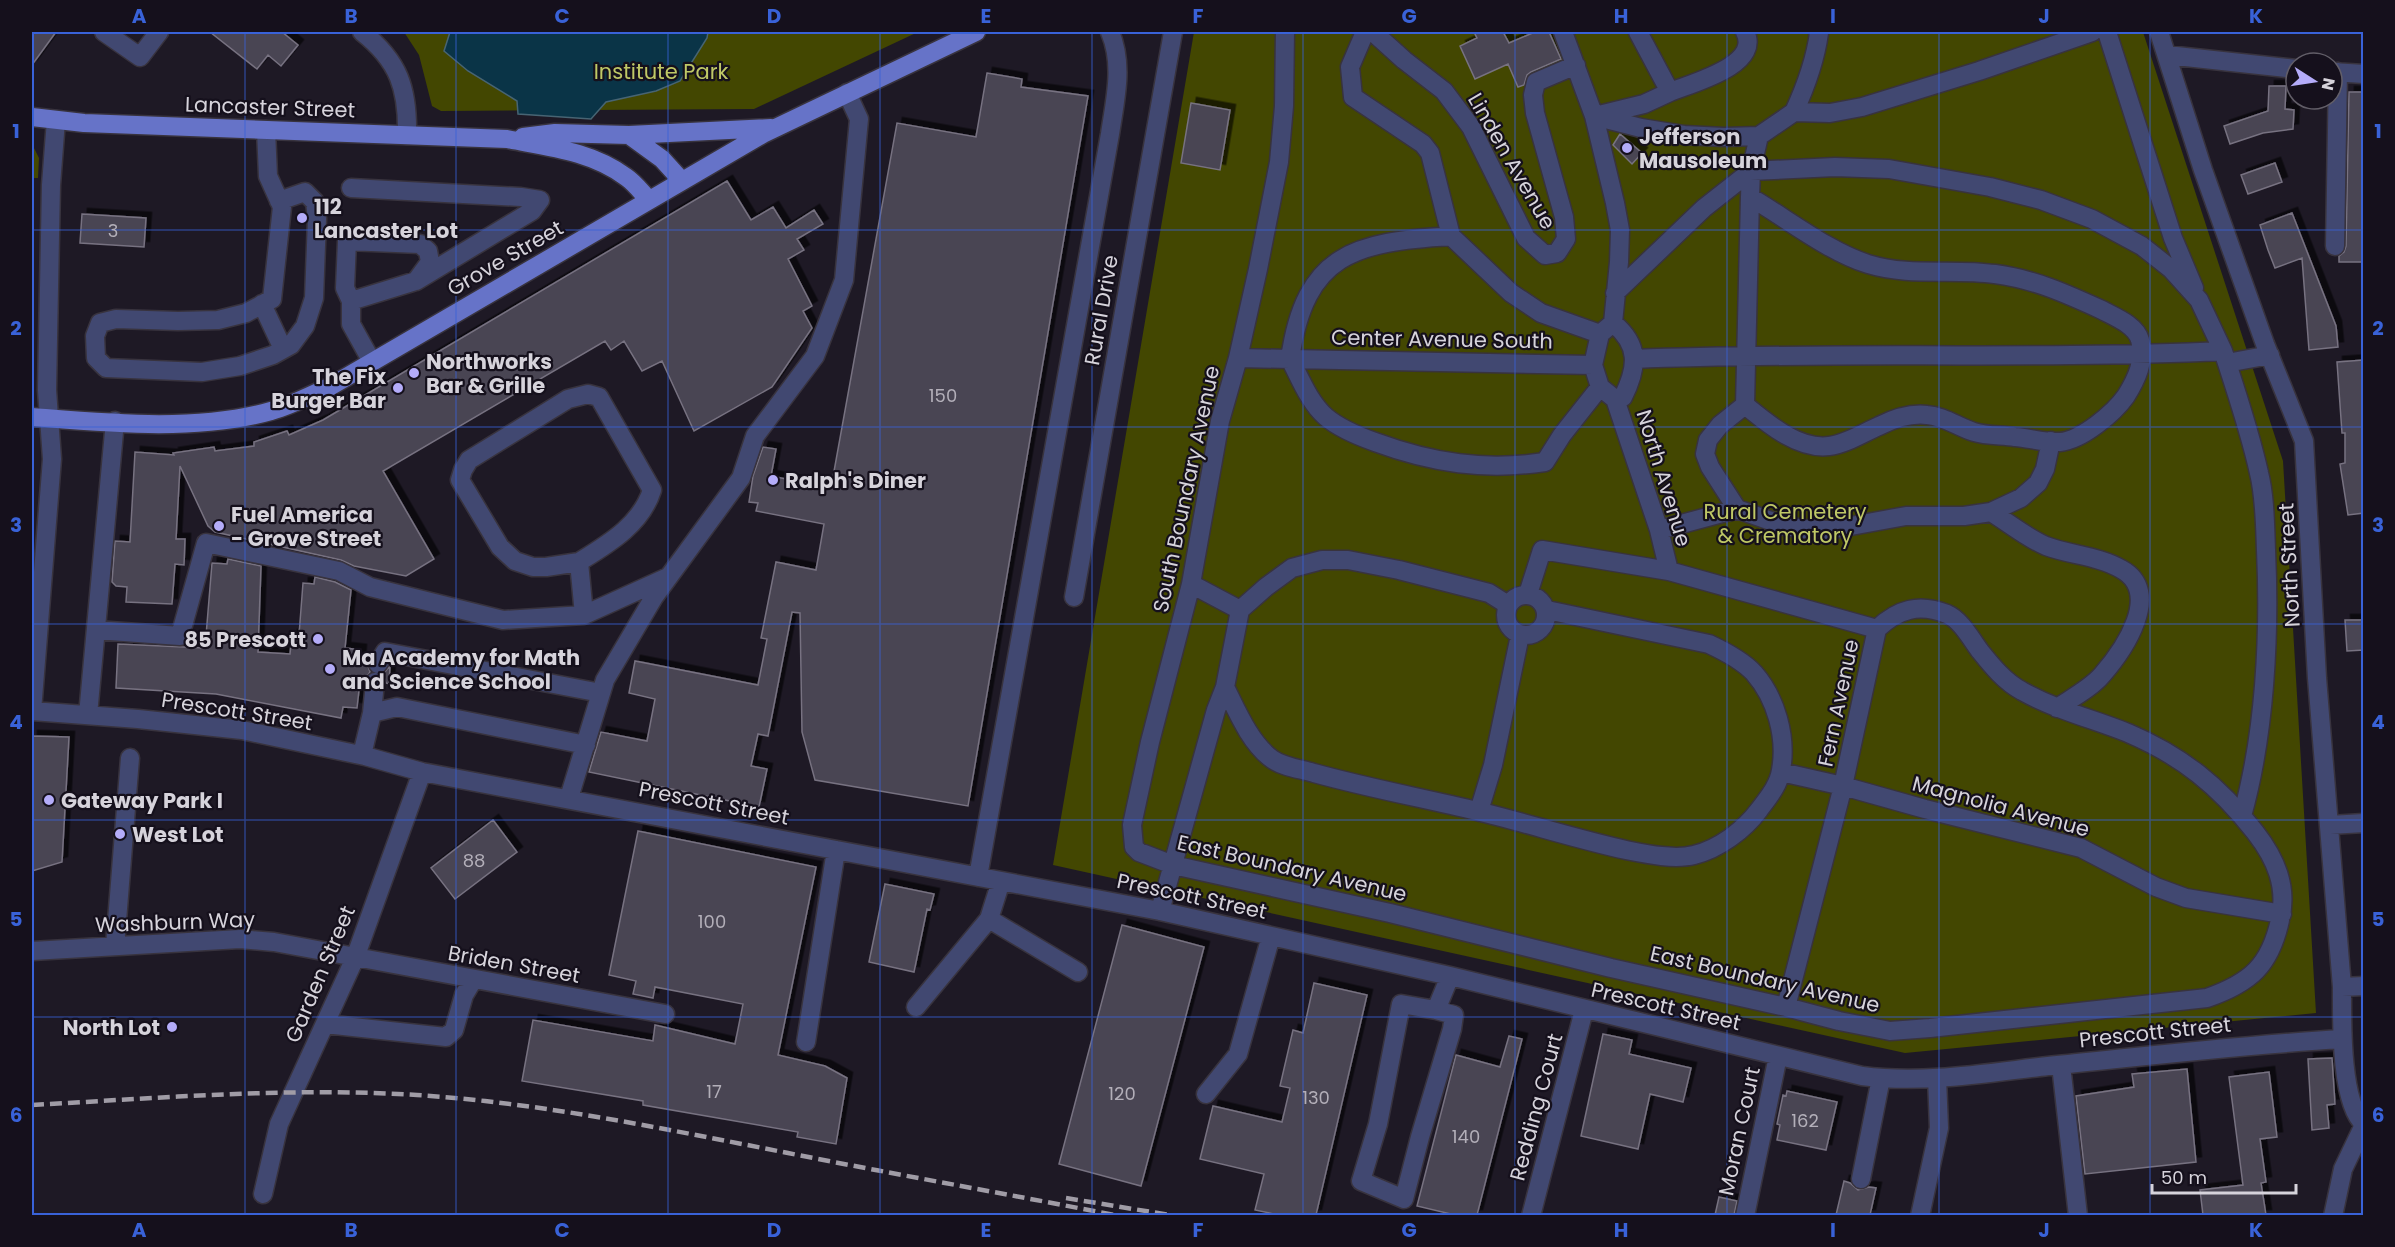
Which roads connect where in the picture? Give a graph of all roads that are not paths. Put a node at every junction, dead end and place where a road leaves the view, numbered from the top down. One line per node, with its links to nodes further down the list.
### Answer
1 (104, 32): 2 (street)
2 (159, 32)
3 (362, 32): 31 (street)
4 (976, 32): 23 (main road, Grove Street)
5 (1110, 32): 102 (street)
6 (1173, 32): 74 (street, Rural Drive)
7 (1285, 32): 54 (street, South Boundary Avenue)
8 (1365, 32): 41 (street)
9 (1373, 32): 18 (street, Linden Avenue)
10 (1563, 32): 18 (street)
11 (1638, 32): 22 (street)
12 (1745, 32): 22 (street)
13 (1820, 32): 25 (street)
14 (2092, 32): 25 (street)
15 (2107, 32): 45 (street)
16 (2159, 32): 17 (street, North Street)
17 (2166, 55): 19 (street); 52 (street, North Street)
18 (1576, 65): 26 (street)
19 (2284, 68)
20 (2344, 73): 21 (street)
21 (2364, 74)
22 (1670, 92): 26 (street)
23 (847, 93): 29 (main road, Grove Street); 71 (street)
24 (2335, 111): 42 (street)
25 (1794, 112): 33 (street)
26 (1594, 116): 33 (street); 44 (street)
27 (32, 117): 28 (main road, Lancaster Street)
28 (56, 120): 30 (main road, Lancaster Street); 62 (street)
29 (776, 128): 32 (main road, Lancaster Street); 36 (main road, Grove Street)
30 (266, 130): 31 (main road, Lancaster Street); 40 (street)
31 (407, 135): 34 (main road, Lancaster Street)
32 (629, 135): 34 (main road, Lancaster Street); 36 (main road)
33 (1759, 135): 35 (street)
34 (507, 139): 39 (main road, Lancaster Street)
35 (1751, 171): 38 (street); 44 (street); 45 (street)
36 (682, 181): 39 (main road, Grove Street)
37 (351, 188): 43 (street)
38 (1750, 197): 50 (street); 51 (street)
39 (649, 200): 57 (main road, Grove Street)
40 (279, 201): 47 (street); 49 (street)
41 (1451, 236): 48 (street); 55 (street)
42 (2335, 246)
43 (416, 281): 46 (street); 46 (street)
44 (1615, 293): 48 (street)
45 (2199, 300): 53 (street)
46 (351, 302): 57 (street)
47 (262, 304): 49 (street); 49 (street)
48 (1606, 328): 56 (street); 58 (street)
49 (283, 349)
50 (1746, 354): 51 (street); 56 (street); 61 (street)
51 (2142, 354): 53 (street); 64 (street)
52 (2270, 355): 53 (street); 98 (street, North Street)
53 (2225, 357): 96 (street)
54 (1238, 358): 55 (street, Center Avenue South); 72 (street, South Boundary Avenue)
55 (1290, 359): 58 (street, Center Avenue South); 59 (street)
56 (1635, 359): 60 (street)
57 (372, 362): 63 (main road, Grove Street)
58 (1593, 365): 59 (street)
59 (1600, 387): 60 (street)
60 (1615, 399): 68 (street, North Avenue)
61 (1745, 405): 64 (street); 66 (street)
62 (41, 418): 63 (main road, Grove Street); 65 (street)
63 (115, 422): 80 (street)
64 (2051, 441): 67 (street)
65 (40, 492): 85 (street)
66 (1737, 509): 67 (street); 68 (street)
67 (1991, 512): 84 (street)
68 (1659, 530): 70 (street, North Avenue)
69 (579, 562): 69 (street); 78 (street)
70 (1669, 571): 73 (street); 79 (street)
71 (670, 576): 78 (street); 83 (street)
72 (1191, 584): 76 (street); 99 (street, South Boundary Avenue)
73 (1528, 594): 75 (street); 77 (street)
74 (1074, 597)
75 (1508, 605): 76 (street); 81 (street)
76 (1240, 610): 82 (street)
77 (1547, 610): 81 (street); 92 (street)
78 (584, 615): 80 (street)
79 (1877, 629): 84 (street, Fern Avenue); 93 (street, Fern Avenue)
80 (96, 630): 87 (street)
81 (1520, 635): 95 (street)
82 (1225, 687): 95 (street); 101 (street)
83 (601, 693): 86 (street); 88 (street)
84 (2057, 708): 96 (street, Fern Avenue)
85 (32, 711): 87 (street, Prescott Street)
86 (372, 713): 88 (street); 89 (street)
87 (88, 715): 89 (street, Prescott Street)
88 (586, 746): 94 (street)
89 (362, 755): 91 (street, Prescott Street)
90 (130, 758): 108 (street)
91 (423, 772): 94 (street, Prescott Street); 110 (street, Garden Street)
92 (1781, 772): 93 (street, Magnolia Avenue); 95 (street)
93 (1843, 786): 105 (street, Magnolia Avenue); 116 (street, Fern Avenue)
94 (569, 798): 100 (street, Prescott Street)
95 (1479, 811)
96 (2242, 816): 105 (street, East Boundary Avenue)
97 (2364, 823): 98 (street)
98 (2330, 825): 115 (street, North Street)
99 (1134, 847): 101 (street, East Boundary Avenue)
100 (836, 850): 102 (street, Prescott Street); 123 (street)
101 (1173, 864): 104 (street); 116 (street, East Boundary Avenue)
102 (978, 877): 103 (street, Prescott Street)
103 (1001, 881): 104 (street, Prescott Street); 106 (street)
104 (1160, 911): 107 (street, Prescott Street)
105 (2282, 914): 116 (street, East Boundary Avenue)
106 (989, 919): 111 (street); 117 (street)
107 (1271, 936): 112 (street, Prescott Street); 128 (street)
108 (115, 946): 109 (street, Washburn Way); 110 (street, Washburn Way)
109 (32, 951)
110 (355, 958): 113 (street, Briden Street); 121 (street, Garden Street)
111 (1078, 972)
112 (1450, 975): 118 (street); 119 (street, Prescott Street)
113 (473, 980): 120 (street, Briden Street); 121 (street)
114 (2364, 986): 115 (street)
115 (2342, 987): 122 (street, North Street)
116 (1786, 1007)
117 (916, 1008)
118 (1436, 1010): 118 (street)
119 (1584, 1010): 124 (street, Prescott Street); 132 (street, Redding Court)
120 (665, 1014)
121 (325, 1024): 131 (street, Garden Street)
122 (2342, 1039): 125 (street, Prescott Street); 129 (street, North Street)
123 (806, 1042)
124 (1778, 1056): 126 (street, Prescott Street); 133 (street, Moran Court)
125 (2061, 1065): 127 (street, Prescott Street); 135 (street)
126 (1881, 1078): 127 (street, Prescott Street); 130 (street)
127 (1937, 1078): 134 (street)
128 (1206, 1094)
129 (2362, 1122): 136 (street)
130 (1861, 1179)
131 (263, 1194)
132 (1531, 1215)
133 (1745, 1215)
134 (1920, 1215)
135 (2078, 1215)
136 (2333, 1215)

